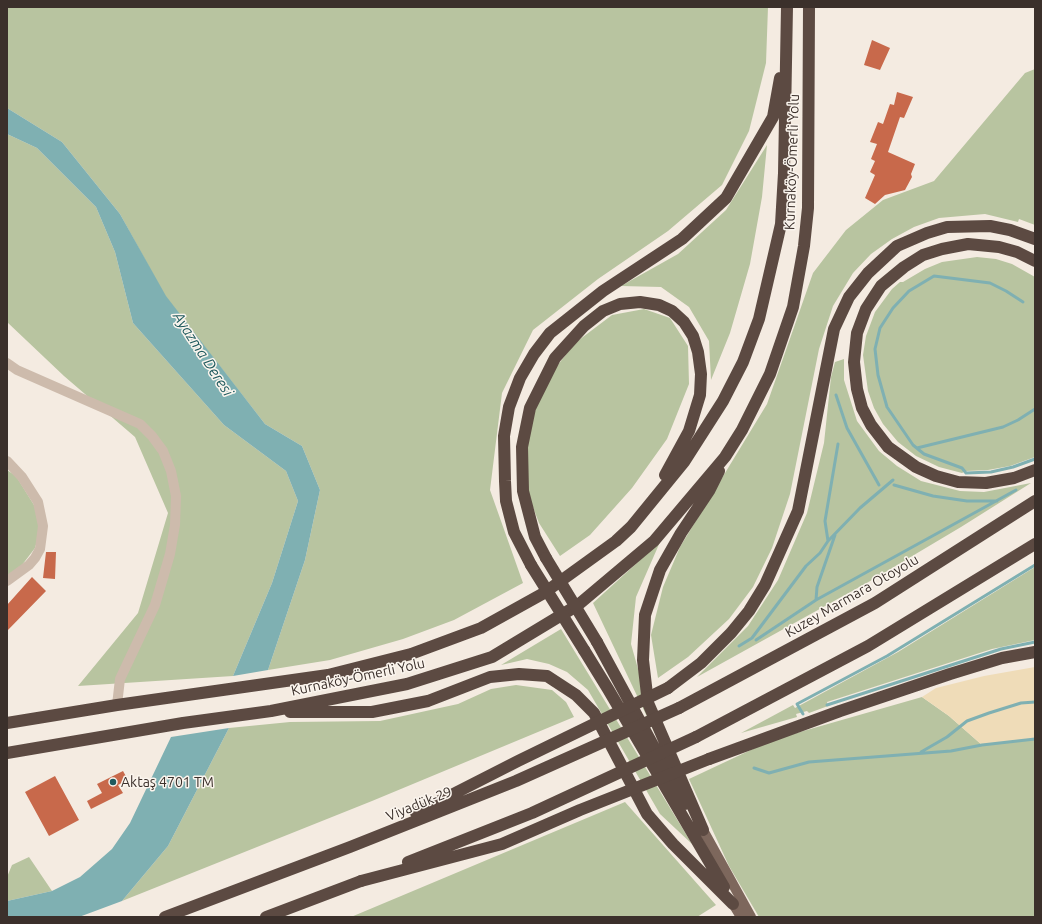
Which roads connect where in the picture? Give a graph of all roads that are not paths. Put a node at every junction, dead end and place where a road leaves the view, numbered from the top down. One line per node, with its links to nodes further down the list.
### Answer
1 (787, 7): 10 (highway, Kurnaköy-Ömerli Yolu); 22 (highway, bridge)
2 (809, 7): 6 (highway, Kurnaköy-Ömerli Yolu)
3 (1035, 239): 20 (highway, bridge)
4 (1035, 261): 8 (highway)
5 (7, 363): 14 (street)
6 (725, 457): 16 (highway, Kurnaköy-Ömerli Yolu); 19 (highway)
7 (7, 461): 12 (street)
8 (1035, 470)
9 (1035, 501): 15 (highway, Kuzey Marmara Otoyolu)
10 (631, 527): 14 (highway, Kurnaköy-Ömerli Yolu); 19 (highway, bridge)
11 (1035, 544): 21 (highway, bridge)
12 (7, 582)
13 (1035, 652): 21 (highway, bridge)
14 (117, 705): 17 (highway, Kurnaköy-Ömerli Yolu)
15 (679, 708): 20 (highway, Viyadük-29, bridge)
16 (271, 711): 18 (highway, Kurnaköy-Ömerli Yolu); 22 (highway)
17 (7, 723)
18 (7, 753)
19 (703, 830): 26 (main road)
20 (350, 847): 23 (highway, Viyadük-29, bridge)
21 (361, 881): 24 (highway)
22 (733, 904): 25 (main road)
23 (165, 917)
24 (266, 917)
25 (741, 917)
26 (751, 917)

